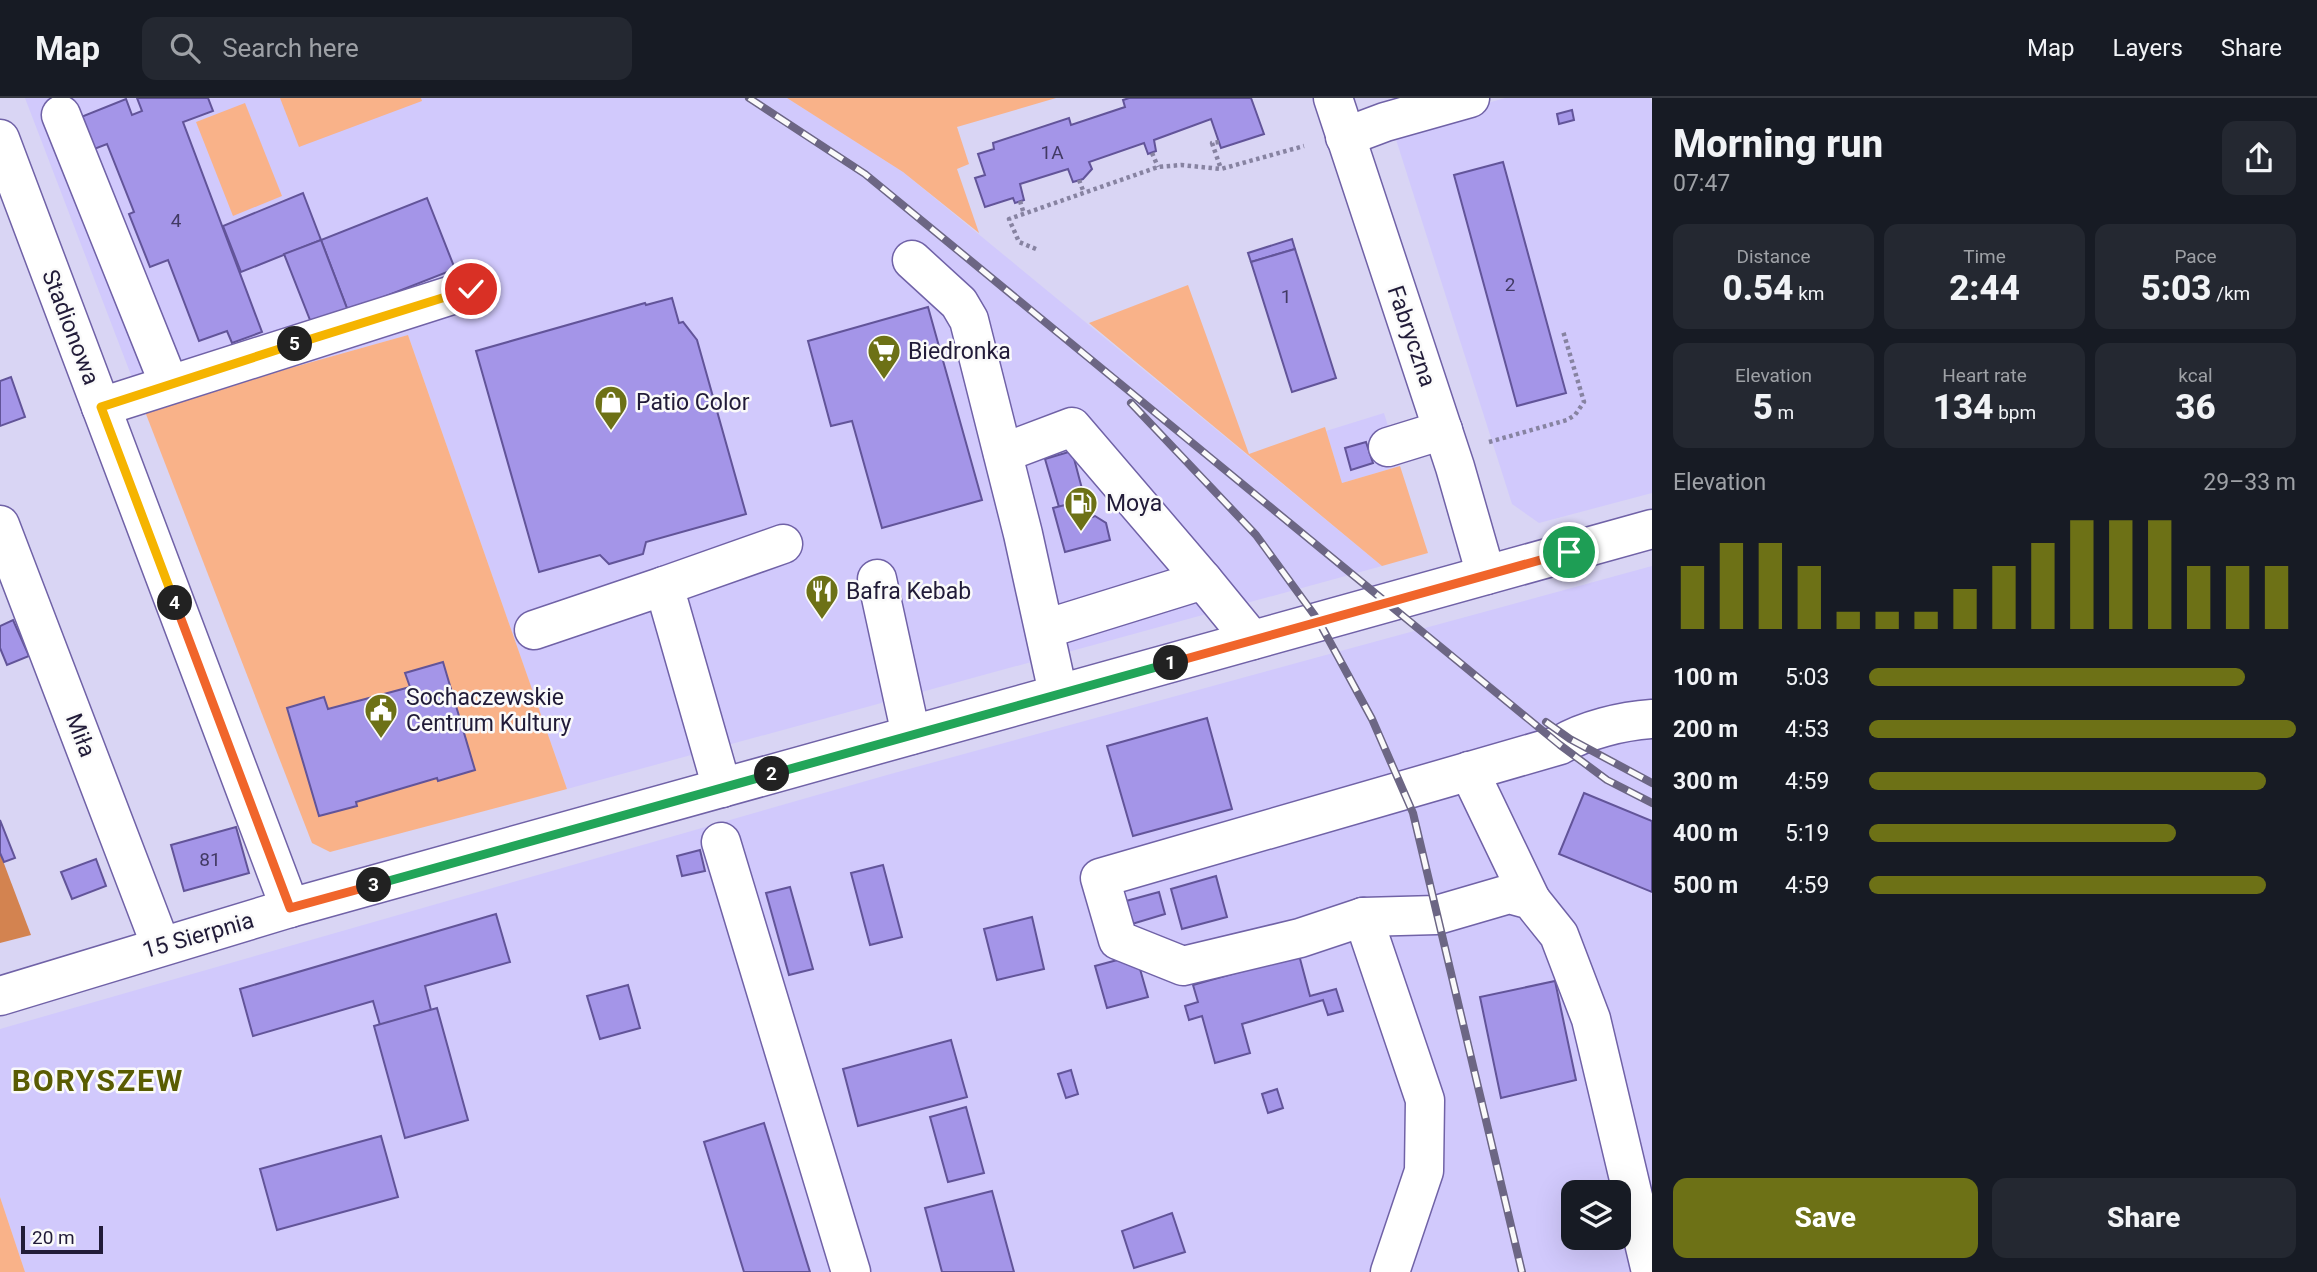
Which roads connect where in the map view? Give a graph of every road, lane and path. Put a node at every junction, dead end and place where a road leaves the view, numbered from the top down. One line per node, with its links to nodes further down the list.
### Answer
1 (1333, 98): 4 (street, Fabryczna)
2 (1470, 98): 4 (street)
3 (61, 115): 19 (street)
4 (1345, 137): 21 (street, Fabryczna)
5 (0, 139): 20 (street, Stadionowa)
6 (1219, 142): 10 (path)
7 (1304, 146): 10 (path)
8 (1152, 153): 9 (path)
9 (1158, 167): 10 (path); 12 (path)
10 (1221, 169)
11 (1079, 180): 12 (path)
12 (1084, 193): 14 (path)
13 (1020, 201): 14 (path)
14 (1024, 214): 15 (path)
15 (1036, 249)
16 (912, 260): 24 (street)
17 (471, 289): 19 (street)
18 (1563, 331): 22 (path)
19 (169, 384): 20 (street)
20 (101, 407): 42 (street, Stadionowa)
21 (1443, 430): 23 (street); 28 (street, Fabryczna)
22 (1489, 442)
23 (1388, 447)
24 (1003, 453): 30 (street); 32 (street)
25 (0, 525): 44 (street, Miła)
26 (1652, 529): 28 (street, 15 Sierpnia)
27 (783, 544): 31 (street)
28 (1486, 575): 34 (street, 15 Sierpnia)
29 (877, 579): 37 (street)
30 (1203, 580): 32 (street); 34 (street)
31 (664, 586): 33 (street); 39 (street)
32 (1045, 629): 35 (street)
33 (534, 630)
34 (1252, 640): 35 (street, 15 Sierpnia)
35 (1058, 693): 37 (street, 15 Sierpnia)
36 (1652, 719): 38 (street)
37 (911, 735): 39 (street, 15 Sierpnia)
38 (1469, 771): 41 (street); 43 (street)
39 (723, 788): 42 (street, 15 Sierpnia)
40 (721, 842): 46 (street)
41 (1531, 900): 43 (street); 48 (street)
42 (290, 908): 44 (street, 15 Sierpnia)
43 (1363, 917): 47 (street)
44 (161, 946): 45 (street, 15 Sierpnia)
45 (0, 996)
46 (851, 1272)
47 (1390, 1272)
48 (1651, 1272)

